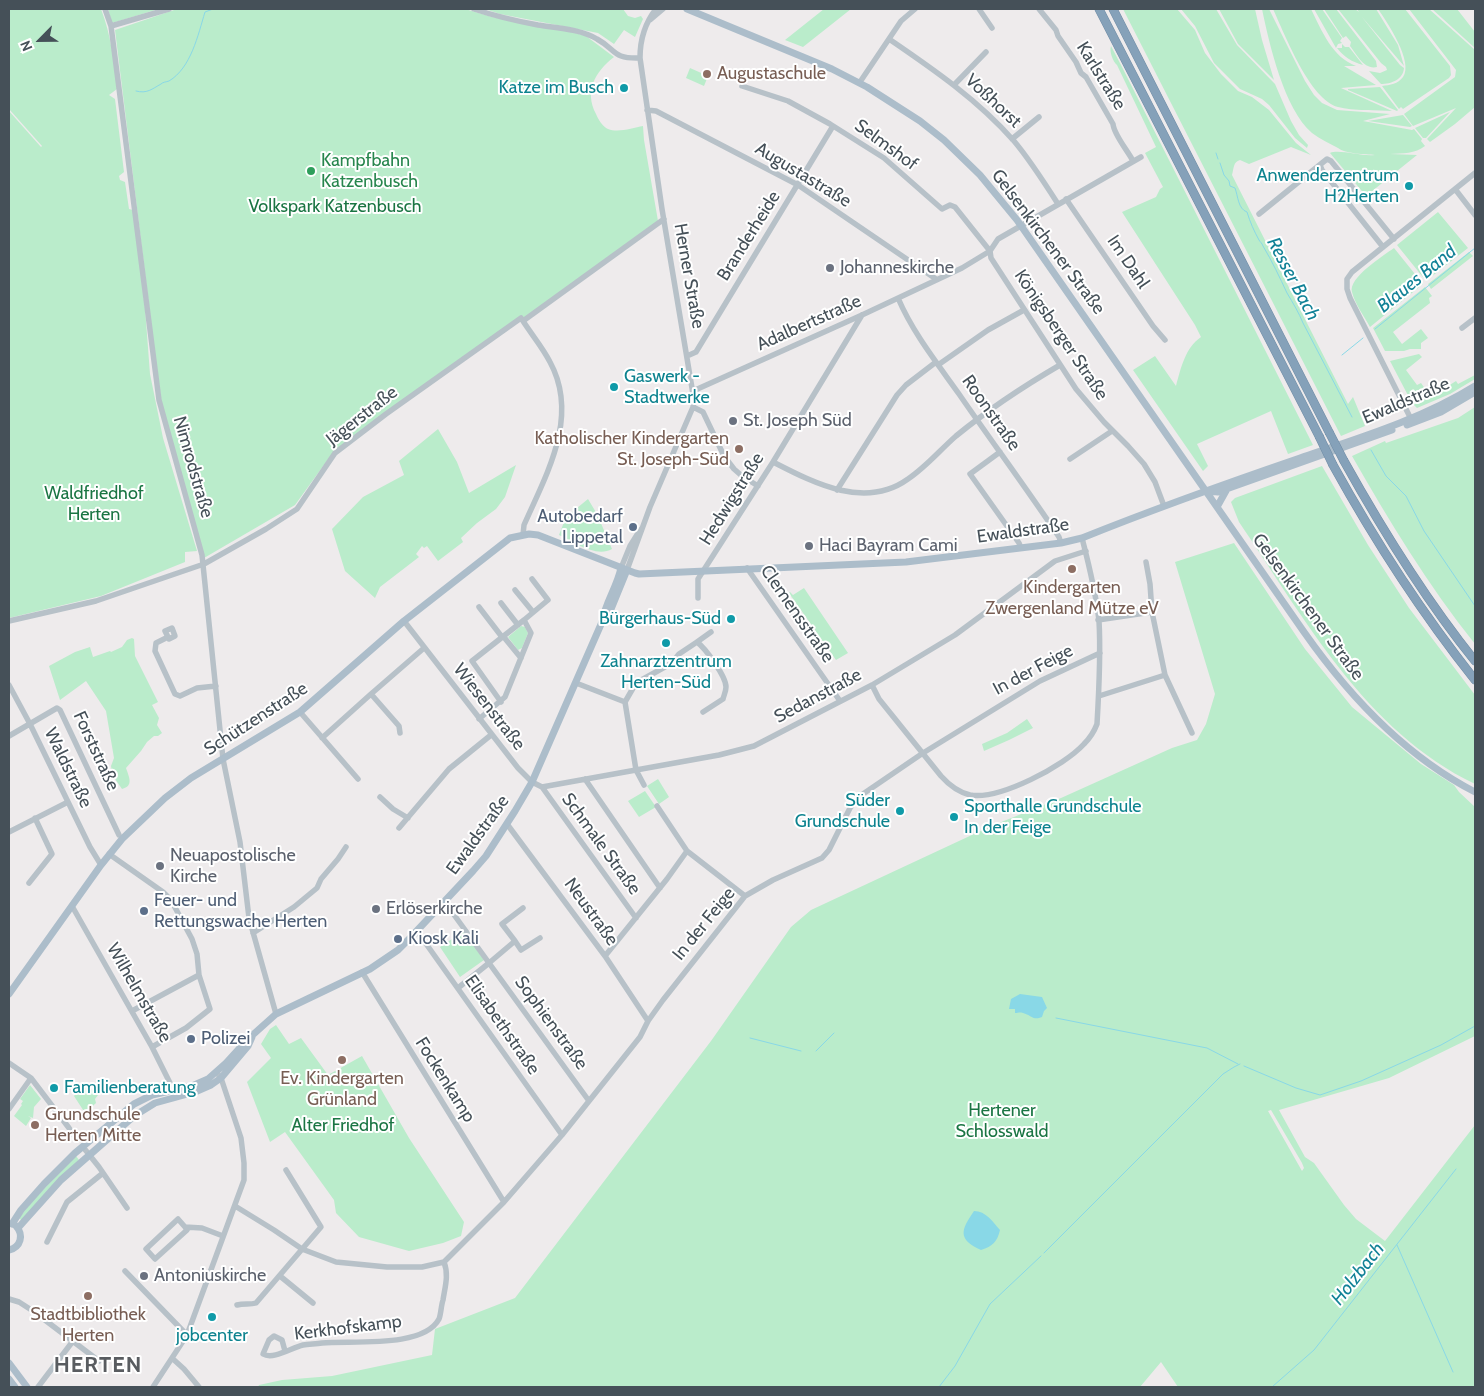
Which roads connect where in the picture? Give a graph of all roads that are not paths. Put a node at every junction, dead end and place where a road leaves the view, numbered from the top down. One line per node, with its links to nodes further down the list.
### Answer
1 (105, 9): 11 (street, Nimrodstraße)
2 (169, 9): 11 (street)
3 (474, 9): 15 (street)
4 (657, 9): 15 (street, Herner Straße)
5 (915, 9): 13 (street)
6 (978, 9): 12 (street)
7 (1039, 9): 24 (street, Karlstraße)
8 (1099, 9): 96 (highway, bridge)
9 (1113, 9): 94 (highway, bridge)
10 (691, 10): 16 (main road, Gelsenkirchener Straße)
11 (111, 26): 71 (street, Nimrodstraße)
12 (992, 28)
13 (889, 39): 16 (street); 17 (street, Voßhorst)
14 (986, 52): 17 (street)
15 (640, 58): 19 (street, Herner Straße)
16 (860, 82): 34 (main road, Gelsenkirchener Straße)
17 (954, 85): 22 (street, Voßhorst)
18 (742, 86): 21 (street, Selmshof)
19 (648, 110): 27 (street, Augustastraße); 33 (street, Herner Straße)
20 (1039, 117): 22 (street)
21 (833, 126): 27 (street, Branderheide); 37 (street, Selmshof)
22 (1012, 139): 30 (street, Voßhorst)
23 (1141, 157): 24 (street, Adalbertstraße)
24 (1133, 161): 29 (street, Adalbertstraße)
25 (1320, 165): 31 (street); 35 (street); 36 (street)
26 (1475, 173): 28 (street)
27 (798, 186): 38 (street, Augustastraße); 46 (street, Branderheide)
28 (1455, 189): 32 (street); 35 (street)
29 (1066, 199): 30 (street, Adalbertstraße); 45 (street, Im Dahl)
30 (1058, 204): 34 (street, Adalbertstraße)
31 (1259, 214)
32 (1475, 215)
33 (664, 219): 43 (street, Jägerstraße); 46 (street, Herner Straße)
34 (1021, 225): 37 (street, Adalbertstraße); 62 (main road, Gelsenkirchener Straße)
35 (1394, 238): 36 (street)
36 (1383, 247): 54 (street)
37 (990, 250): 38 (street, Adalbertstraße); 40 (street, Königsberger Straße)
38 (936, 279): 39 (street, Adalbertstraße)
39 (898, 298): 41 (street, Adalbertstraße); 47 (street, Roonstraße)
40 (1024, 310): 47 (street); 48 (street, Königsberger Straße)
41 (862, 315): 50 (street, Adalbertstraße); 58 (street, Hedwigstraße)
42 (1475, 318): 44 (street)
43 (523, 321): 65 (street); 71 (street, Jägerstraße)
44 (1462, 328)
45 (1165, 340)
46 (687, 356): 50 (street, Herner Straße)
47 (937, 364): 53 (street, Roonstraße); 61 (street)
48 (1060, 365): 53 (street); 55 (street, Königsberger Straße)
49 (1475, 386): 54 (main road, Ewaldstraße)
50 (693, 391): 52 (street, Herner Straße)
51 (1475, 392): 54 (main road, Ewaldstraße)
52 (693, 407): 59 (street); 73 (street, Herner Straße)
53 (977, 419): 56 (street, Roonstraße); 61 (street)
54 (1412, 421): 60 (main road, Ewaldstraße); 62 (main road, Ewaldstraße)
55 (1112, 431): 57 (street); 63 (street, Königsberger Straße)
56 (1000, 452): 67 (street, Roonstraße); 68 (street)
57 (1070, 459)
58 (773, 462): 59 (street, Hedwigstraße); 61 (street)
59 (758, 486): 74 (street, Hedwigstraße)
60 (1227, 488): 62 (main road, Ewaldstraße); 64 (main road)
61 (837, 490)
62 (1206, 491): 63 (main road, Ewaldstraße); 64 (main road, Gelsenkirchener Straße)
63 (1164, 506): 66 (main road, Ewaldstraße)
64 (1217, 507): 123 (main road, Gelsenkirchener Straße)
65 (523, 535): 73 (main road); 85 (main road, Schützenstraße)
66 (1082, 538): 67 (main road, Ewaldstraße); 69 (street)
67 (1062, 543): 68 (main road, Ewaldstraße)
68 (1020, 548): 72 (main road, Ewaldstraße)
69 (1086, 551): 83 (street); 98 (street, Sedanstraße)
70 (1146, 562): 81 (street)
71 (204, 564): 84 (street, Jägerstraße); 100 (street, Nimrodstraße)
72 (746, 568): 74 (main road, Ewaldstraße); 103 (street, Clemensstraße)
73 (624, 569): 74 (main road, Ewaldstraße); 97 (main road, Ewaldstraße)
74 (704, 570): 77 (street, Hedwigstraße)
75 (532, 579): 80 (street)
76 (515, 590): 80 (street)
77 (698, 598)
78 (500, 603): 86 (street)
79 (479, 607): 88 (street)
80 (533, 612): 82 (street)
81 (1152, 612): 83 (street); 95 (street)
82 (524, 620): 86 (street); 93 (street)
83 (1098, 620): 92 (street)
84 (9, 621)
85 (404, 621): 91 (street, Wiesenstraße); 106 (main road, Schützenstraße)
86 (518, 625): 88 (street)
87 (711, 632): 90 (street)
88 (503, 636): 93 (street); 104 (street)
89 (168, 637): 100 (street)
90 (696, 642): 105 (street); 107 (street)
91 (424, 648): 101 (street); 108 (street, Wiesenstraße)
92 (1100, 653): 102 (street); 115 (street, In der Feige)
93 (521, 658): 104 (street)
94 (1475, 661)
95 (1165, 675): 102 (street); 111 (street)
96 (1475, 680)
97 (576, 683): 105 (street); 120 (main road, Ewaldstraße)
98 (872, 684): 103 (street, Sedanstraße); 115 (street)
99 (9, 685): 109 (street, Waldstraße)
100 (216, 686): 116 (street, Nimrodstraße)
101 (371, 694): 110 (street); 114 (street)
102 (1099, 696): 115 (street)
103 (840, 701): 117 (street, Sedanstraße)
104 (501, 702): 108 (street)
105 (625, 702): 117 (street)
106 (300, 712): 114 (street); 116 (main road, Schützenstraße)
107 (703, 712)
108 (479, 719): 112 (street, Wiesenstraße)
109 (30, 724): 113 (street); 125 (street, Waldstraße); 132 (street, Forststraße)
110 (400, 733)
111 (1192, 733)
112 (491, 735): 120 (street, Wiesenstraße); 128 (street)
113 (9, 736)
114 (322, 738): 119 (street)
115 (923, 753): 139 (street, In der Feige)
116 (223, 759): 135 (main road, Schützenstraße); 145 (street, Nimrodstraße)
117 (636, 770): 118 (street, Sedanstraße); 121 (street)
118 (585, 779): 122 (street, Sedanstraße); 138 (street)
119 (358, 780)
120 (532, 782): 122 (street); 129 (main road, Ewaldstraße)
121 (644, 785)
122 (542, 786): 143 (street, Schmale Straße)
123 (1475, 792)
124 (380, 796): 128 (street)
125 (68, 802): 127 (street); 136 (street, Waldstraße)
126 (657, 806): 134 (street)
127 (35, 818): 131 (street); 137 (street)
128 (408, 818): 130 (street)
129 (507, 824): 144 (main road, Ewaldstraße); 148 (street, Neustraße)
130 (400, 828)
131 (9, 832)
132 (119, 835)
133 (346, 846): 145 (street)
134 (687, 850): 138 (street); 139 (street)
135 (109, 854): 136 (main road, Schützenstraße); 151 (street)
136 (101, 866): 140 (main road, Schützenstraße)
137 (29, 883)
138 (660, 888): 143 (street)
139 (745, 896): 156 (street, In der Feige)
140 (72, 906): 153 (main road, Schützenstraße); 154 (street, Wilhelmstraße)
141 (523, 908): 147 (street)
142 (452, 912): 149 (street, Sophienstraße)
143 (636, 918): 148 (street)
144 (417, 931): 150 (main road, Ewaldstraße); 152 (street, Elisabethstraße)
145 (253, 933): 155 (street, Nimrodstraße)
146 (540, 938): 147 (street)
147 (515, 941): 149 (street)
148 (605, 956): 156 (street, Neustraße)
149 (489, 963): 152 (street); 162 (street, Sophienstraße)
150 (362, 972): 155 (main road, Ewaldstraße); 170 (street, Fockenkamp)
151 (199, 975): 154 (street); 157 (street)
152 (458, 988): 164 (street, Elisabethstraße)
153 (9, 994)
154 (132, 1010): 157 (street, Wilhelmstraße)
155 (276, 1014): 159 (main road, Ewaldstraße)
156 (648, 1021): 162 (street, In der Feige)
157 (152, 1047): 161 (street, Wilhelmstraße)
158 (9, 1063): 160 (street)
159 (219, 1075): 161 (main road); 171 (street)
160 (31, 1078): 163 (street); 165 (street)
161 (175, 1093): 166 (main road); 167 (main road)
162 (589, 1101): 164 (street, In der Feige)
163 (9, 1109)
164 (562, 1135): 170 (street, In der Feige)
165 (75, 1137)
166 (83, 1147): 167 (street); 173 (main road)
167 (90, 1154): 169 (street); 173 (main road)
168 (286, 1170): 177 (street)
169 (104, 1173): 172 (street); 176 (street)
170 (504, 1202): 179 (street, In der Feige)
171 (235, 1206): 175 (street); 177 (street)
172 (127, 1208)
173 (13, 1225): 178 (main road)
174 (186, 1227): 174 (street); 175 (street)
175 (223, 1236): 185 (street)
176 (46, 1242)
177 (302, 1249): 179 (street); 181 (street)
178 (9, 1250)
179 (444, 1262): 187 (street, Kerkhofskamp)
180 (125, 1270): 185 (street)
181 (280, 1276): 183 (street); 184 (street)
182 (9, 1299): 186 (street)
183 (313, 1303)
184 (237, 1305)
185 (187, 1335): 188 (street)
186 (73, 1342): 189 (street); 194 (street)
187 (285, 1351)
188 (173, 1359): 195 (street); 196 (street)
189 (99, 1361)
190 (9, 1363): 193 (main road)
191 (9, 1379): 192 (main road)
192 (15, 1387)
193 (27, 1387)
194 (38, 1387)
195 (153, 1387)
196 (198, 1387)

